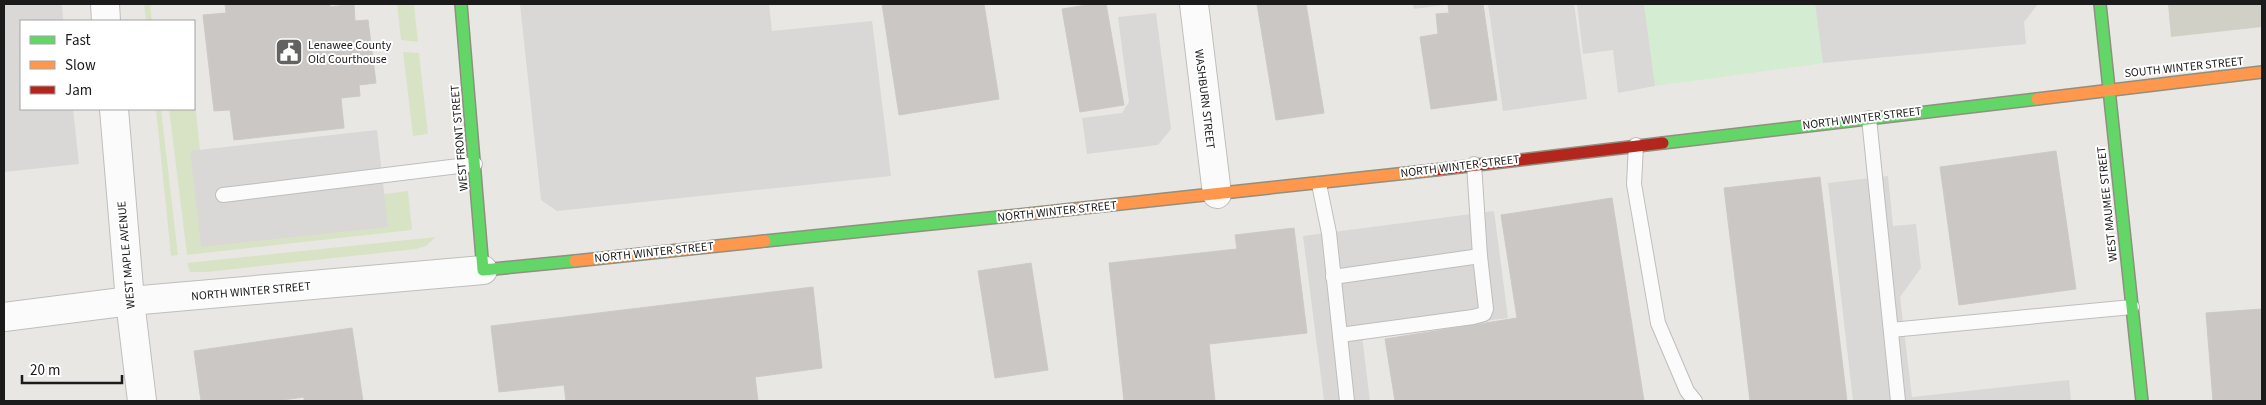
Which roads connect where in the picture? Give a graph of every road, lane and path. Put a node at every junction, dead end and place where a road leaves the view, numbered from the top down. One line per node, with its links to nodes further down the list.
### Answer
1 (104, 4): 5 (street)
2 (462, 4): 11 (street, WEST FRONT STREET)
3 (1194, 4): 14 (street, WASHBURN STREET)
4 (2100, 4): 7 (street, WEST MAUMEE STREET)
5 (106, 20)
6 (2262, 72): 7 (street, SOUTH WINTER STREET)
7 (2109, 89): 9 (street, NORTH WINTER STREET); 20 (street, WEST MAUMEE STREET)
8 (114, 110): 19 (street, WEST MAPLE AVENUE)
9 (1869, 118): 10 (street, NORTH WINTER STREET); 22 (lane)
10 (1636, 145): 12 (street, NORTH WINTER STREET); 26 (lane)
11 (475, 164): 15 (lane); 17 (street, WEST FRONT STREET)
12 (1474, 164): 13 (street, NORTH WINTER STREET); 16 (lane)
13 (1319, 184): 14 (street, NORTH WINTER STREET); 18 (lane)
14 (1217, 194): 17 (street, NORTH WINTER STREET)
15 (223, 195)
16 (1480, 256): 18 (lane); 23 (lane)
17 (483, 270): 19 (street, NORTH WINTER STREET)
18 (1334, 277): 23 (lane)
19 (130, 301): 21 (street, NORTH WINTER STREET); 24 (street, WEST MAPLE AVENUE)
20 (2132, 307): 22 (lane); 28 (street, WEST MAUMEE STREET)
21 (4, 317)
22 (1891, 330): 27 (lane)
23 (1340, 335): 25 (lane)
24 (142, 401)
25 (1347, 401)
26 (1695, 401)
27 (1898, 401)
28 (2142, 401)

